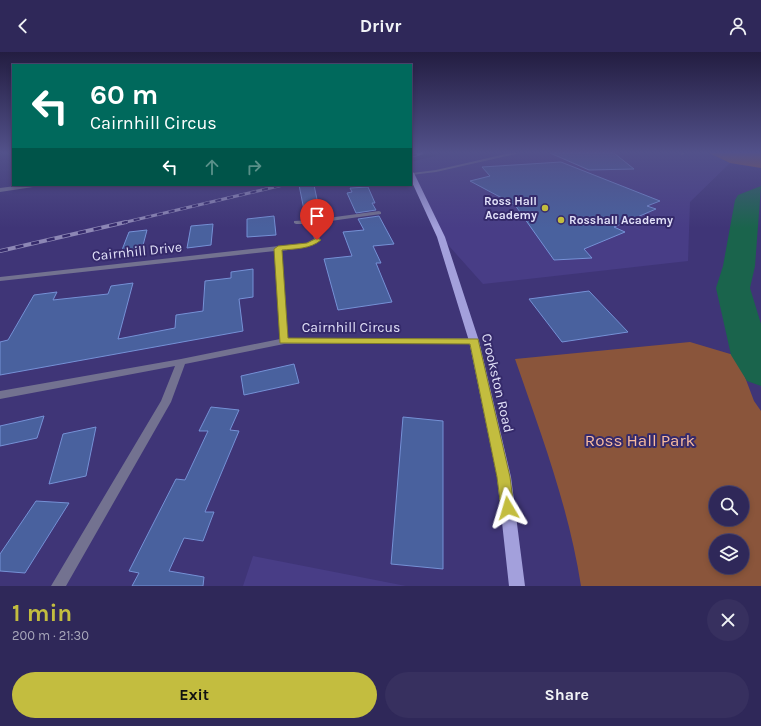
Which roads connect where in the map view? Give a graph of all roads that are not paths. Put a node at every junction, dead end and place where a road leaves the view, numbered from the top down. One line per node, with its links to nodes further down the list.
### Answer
1 (413, 178): 10 (main road, Crookston Road)
2 (26, 186): 3 (street)
3 (0, 190)
4 (379, 213): 6 (street)
5 (296, 222): 6 (street)
6 (313, 222): 7 (street, Cairnhill Drive)
7 (278, 249): 8 (street, Cairnhill Drive); 9 (street)
8 (0, 279)
9 (284, 341): 10 (street, Cairnhill Circus); 11 (street, Cairnhill Circus)
10 (474, 341): 14 (main road, Crookston Road)
11 (181, 362): 12 (street, Cairnhill Circus); 13 (street)
12 (0, 395)
13 (58, 586)
14 (517, 586)

